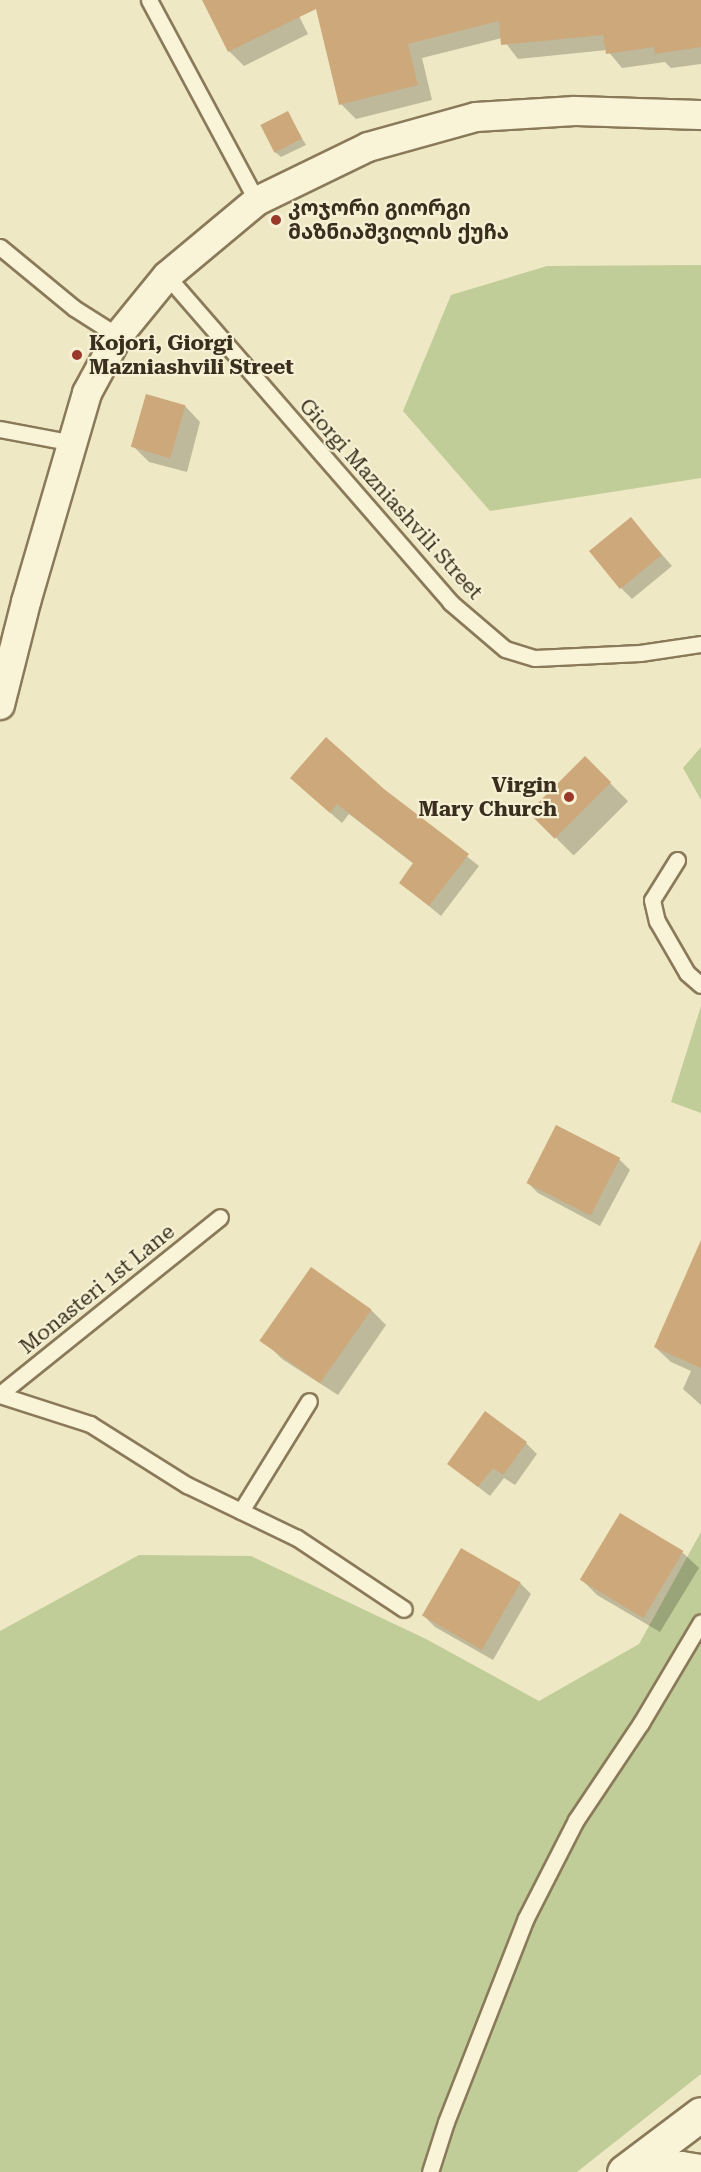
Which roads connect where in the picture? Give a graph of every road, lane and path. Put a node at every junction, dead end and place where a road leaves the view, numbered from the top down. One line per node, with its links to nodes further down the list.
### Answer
1 (149, 0): 3 (lane)
2 (701, 115): 3 (street)
3 (257, 201): 5 (street)
4 (0, 247): 6 (lane)
5 (167, 276): 6 (street); 9 (lane, Giorgi Mazniashvili Street)
6 (118, 336): 8 (street)
7 (0, 429): 8 (lane)
8 (74, 443): 10 (street)
9 (701, 644)
10 (0, 705)
11 (677, 860): 12 (lane)
12 (701, 986)
13 (220, 1217): 14 (lane, Monasteri 1st Lane)
14 (0, 1394): 16 (lane)
15 (309, 1401): 16 (lane)
16 (241, 1511): 17 (lane)
17 (404, 1609)
18 (701, 1622): 21 (lane)
19 (701, 2114): 22 (main road)
20 (701, 2169): 23 (street)
21 (430, 2172)
22 (624, 2172)
23 (637, 2172)

